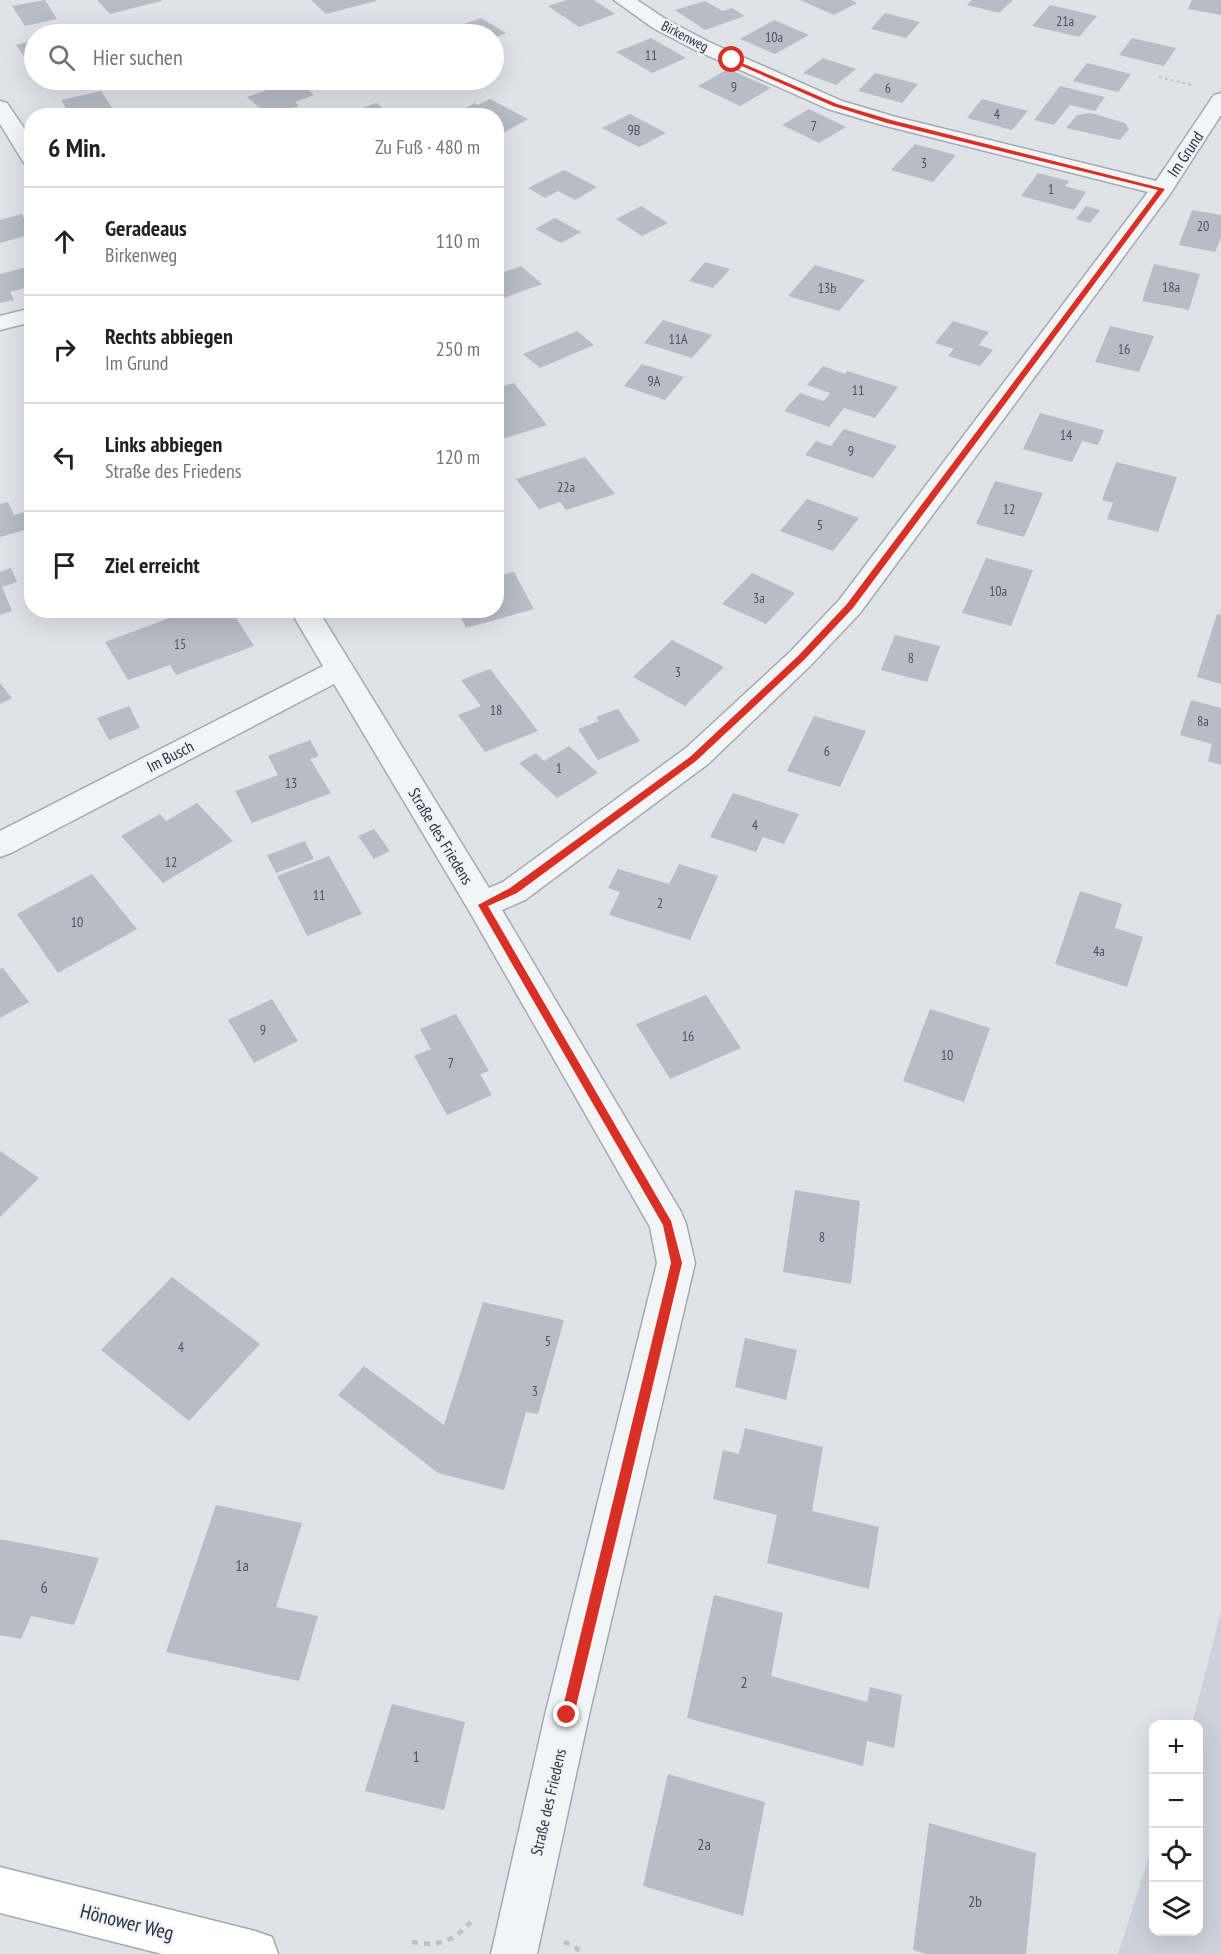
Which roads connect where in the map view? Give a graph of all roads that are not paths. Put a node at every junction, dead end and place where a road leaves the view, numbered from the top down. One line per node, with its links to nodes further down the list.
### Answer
1 (624, 0): 5 (street, Birkenweg)
2 (1221, 99): 5 (street, Im Grund)
3 (0, 107): 4 (street)
4 (24, 145)
5 (1162, 189): 11 (street, Im Grund)
6 (24, 317): 7 (street)
7 (0, 323)
8 (309, 618): 9 (street, Straße des Friedens)
9 (341, 670): 10 (street, Im Busch); 11 (street, Straße des Friedens)
10 (0, 845)
11 (482, 905): 13 (street, Straße des Friedens)
12 (0, 1890): 14 (main road, Hönower Weg)
13 (517, 1941)
14 (255, 1954)

